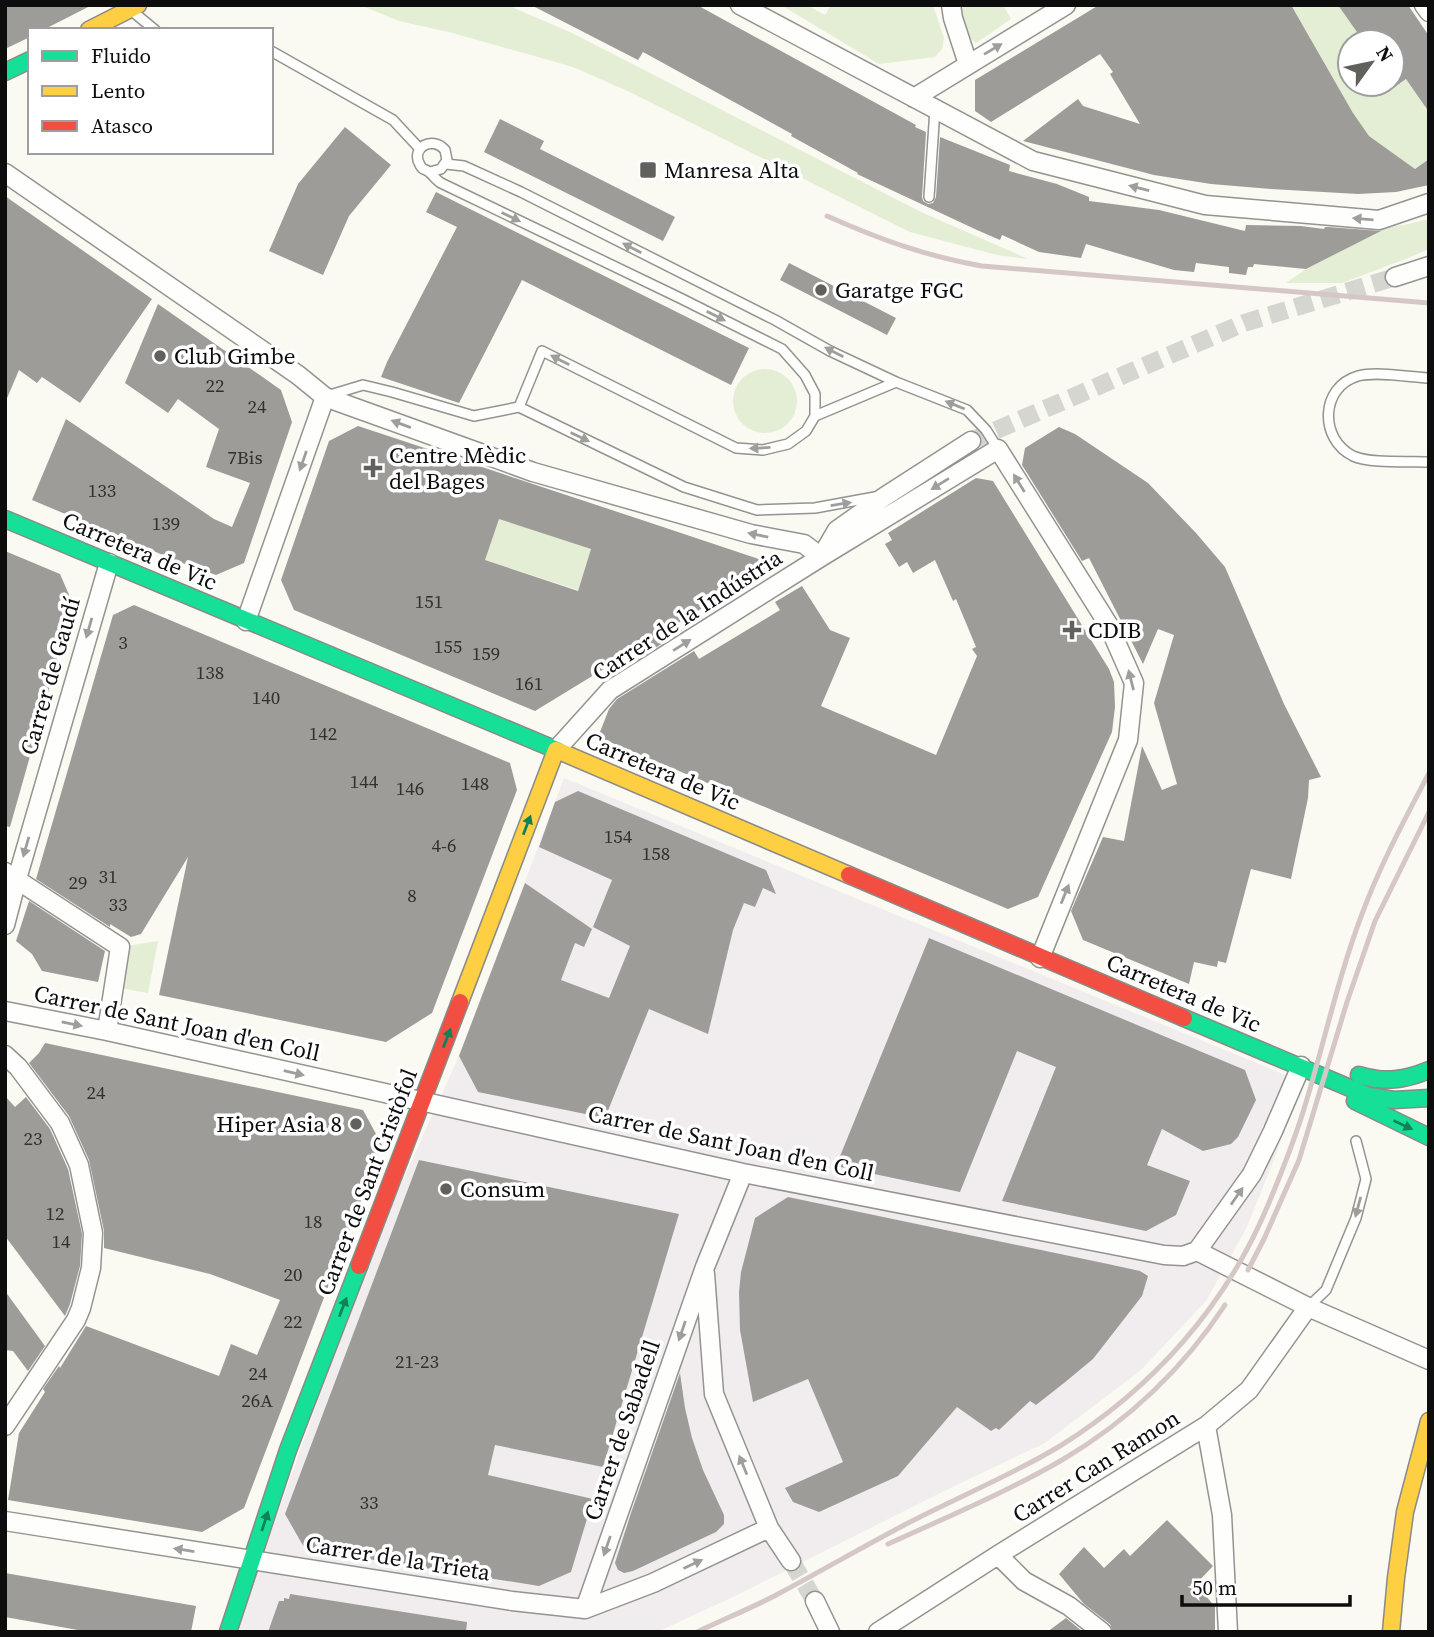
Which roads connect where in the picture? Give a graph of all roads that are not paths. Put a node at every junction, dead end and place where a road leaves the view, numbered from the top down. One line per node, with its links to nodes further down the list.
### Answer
1 (740, 5): 13 (street)
2 (951, 5): 11 (street)
3 (1066, 5): 11 (street, one-way to 3)
4 (1424, 5): 6 (street)
5 (134, 7): 7 (main road); 8 (lane)
6 (1429, 12)
7 (93, 28)
8 (154, 28)
9 (273, 52): 15 (lane)
10 (28, 61): 12 (main road)
11 (968, 64): 13 (street)
12 (5, 72)
13 (914, 98): 14 (street)
14 (935, 109): 19 (lane); 20 (street, one-way to 14)
15 (420, 149): 16 (lane); 17 (lane)
16 (446, 164): 17 (lane); 24 (lane, one-way to 16)
17 (430, 172): 27 (lane, one-way to 27)
18 (5, 173): 25 (street)
19 (929, 197)
20 (1429, 203)
21 (1429, 266): 22 (street)
22 (1395, 277)
23 (1429, 378): 30 (lane)
24 (896, 382): 27 (lane); 29 (lane, one-way to 24)
25 (325, 397): 26 (lane); 33 (street, one-way to 25); 35 (street, one-way to 35)
26 (519, 407): 27 (lane, one-way to 26); 31 (lane, one-way to 31)
27 (815, 416)
28 (971, 442): 31 (street, Carrer de la Indústria)
29 (998, 449): 33 (street, Carrer de la Indústria, one-way to 33); 39 (street, one-way to 29)
30 (1429, 461)
31 (891, 492): 33 (street, Carrer de la Indústria)
32 (5, 519): 34 (main road, Carretera de Vic)
33 (821, 557): 36 (street, Carrer de la Indústria, one-way to 33)
34 (108, 563): 35 (main road, Carretera de Vic); 37 (street, Carrer de Gaudí, one-way to 37)
35 (246, 621): 36 (main road, Carretera de Vic)
36 (556, 750): 39 (main road, Carretera de Vic); 48 (main road, Carrer de Sant Cristòfol, one-way to 36)
37 (11, 876): 38 (street, Carrer de Gaudí); 41 (street)
38 (5, 925)
39 (1040, 958): 44 (main road, Carretera de Vic)
40 (5, 1011): 41 (street, Carrer de Sant Joan d'en Coll, one-way to 41)
41 (107, 1031): 48 (street, Carrer de Sant Joan d'en Coll, one-way to 48)
42 (5, 1055): 57 (street)
43 (1429, 1057): 46 (main road)
44 (1301, 1066): 46 (main road); 47 (main road); 49 (main road, one-way to 49); 52 (street, one-way to 44)
45 (1429, 1070): 46 (main road)
46 (1349, 1071)
47 (1429, 1098)
48 (423, 1101): 51 (street, Carrer de Sant Joan d'en Coll); 63 (main road, Carrer de Sant Cristòfol, one-way to 48)
49 (1429, 1137)
50 (1356, 1142): 54 (lane, one-way to 54)
51 (743, 1173): 52 (street, Carrer de Sant Joan d'en Coll); 53 (street, Carrer de Sabadell)
52 (1197, 1251): 54 (street)
53 (705, 1266): 60 (street, one-way to 53); 65 (street, Carrer de Sabadell, one-way to 65)
54 (1308, 1307): 55 (street); 58 (street, Carrer Can Ramon)
55 (1429, 1360)
56 (1429, 1421): 71 (main road)
57 (5, 1426)
58 (1206, 1426): 61 (street, Carrer Can Ramon); 70 (street)
59 (5, 1521): 63 (street, Carrer de la Trieta, one-way to 59)
60 (769, 1528): 62 (street); 65 (street, Carrer de la Trieta, one-way to 60)
61 (998, 1555): 68 (street, Carrer Can Ramon); 69 (street)
62 (791, 1560)
63 (252, 1561): 65 (street, Carrer de la Trieta); 66 (main road, Carrer de Sant Cristòfol)
64 (815, 1601): 67 (street)
65 (585, 1609)
66 (228, 1632)
67 (830, 1632)
68 (878, 1632)
69 (1102, 1632)
70 (1228, 1632)
71 (1391, 1632)

